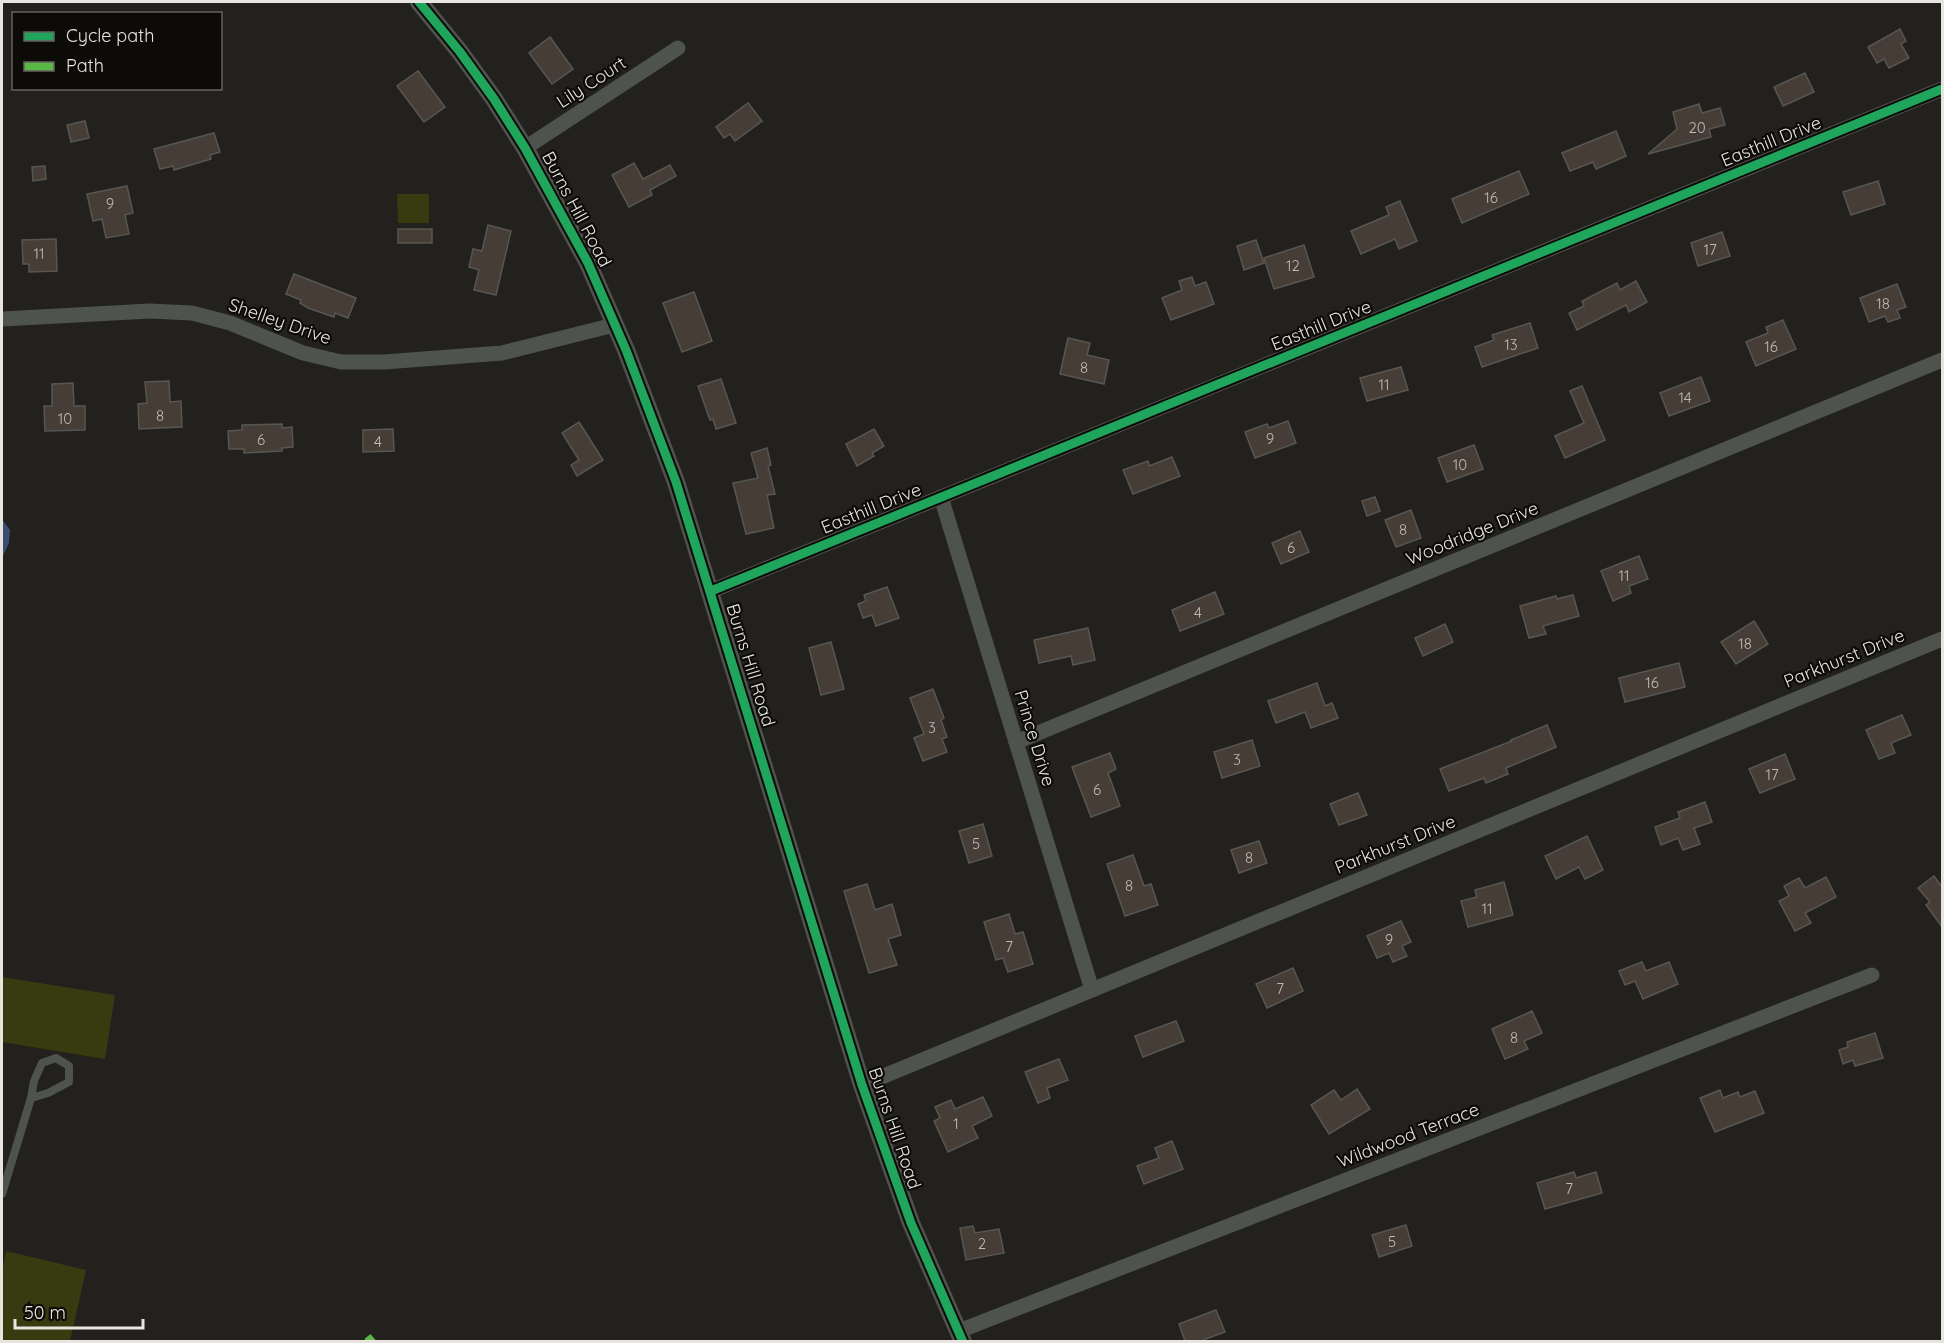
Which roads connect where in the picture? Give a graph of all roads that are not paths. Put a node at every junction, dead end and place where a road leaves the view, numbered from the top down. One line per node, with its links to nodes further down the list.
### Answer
1 (418, 2): 4 (street, Burns Hill Road)
2 (678, 48): 4 (street, Lily Court)
3 (1942, 89): 8 (street, Easthill Drive)
4 (525, 148): 6 (street, Burns Hill Road)
5 (2, 319): 6 (street, Shelley Drive)
6 (614, 325): 9 (street, Burns Hill Road)
7 (1942, 360): 11 (street, Woodridge Drive)
8 (942, 497): 9 (street, Easthill Drive); 11 (street, Prince Drive)
9 (711, 591): 14 (street, Burns Hill Road)
10 (1942, 639): 13 (street, Parkhurst Drive)
11 (1016, 742): 13 (street, Prince Drive)
12 (1872, 975): 17 (street, Wildwood Terrace)
13 (1092, 990): 14 (street, Parkhurst Drive)
14 (862, 1086): 17 (street, Burns Hill Road)
15 (31, 1098): 15 (lane); 16 (lane)
16 (2, 1194)
17 (961, 1336)

